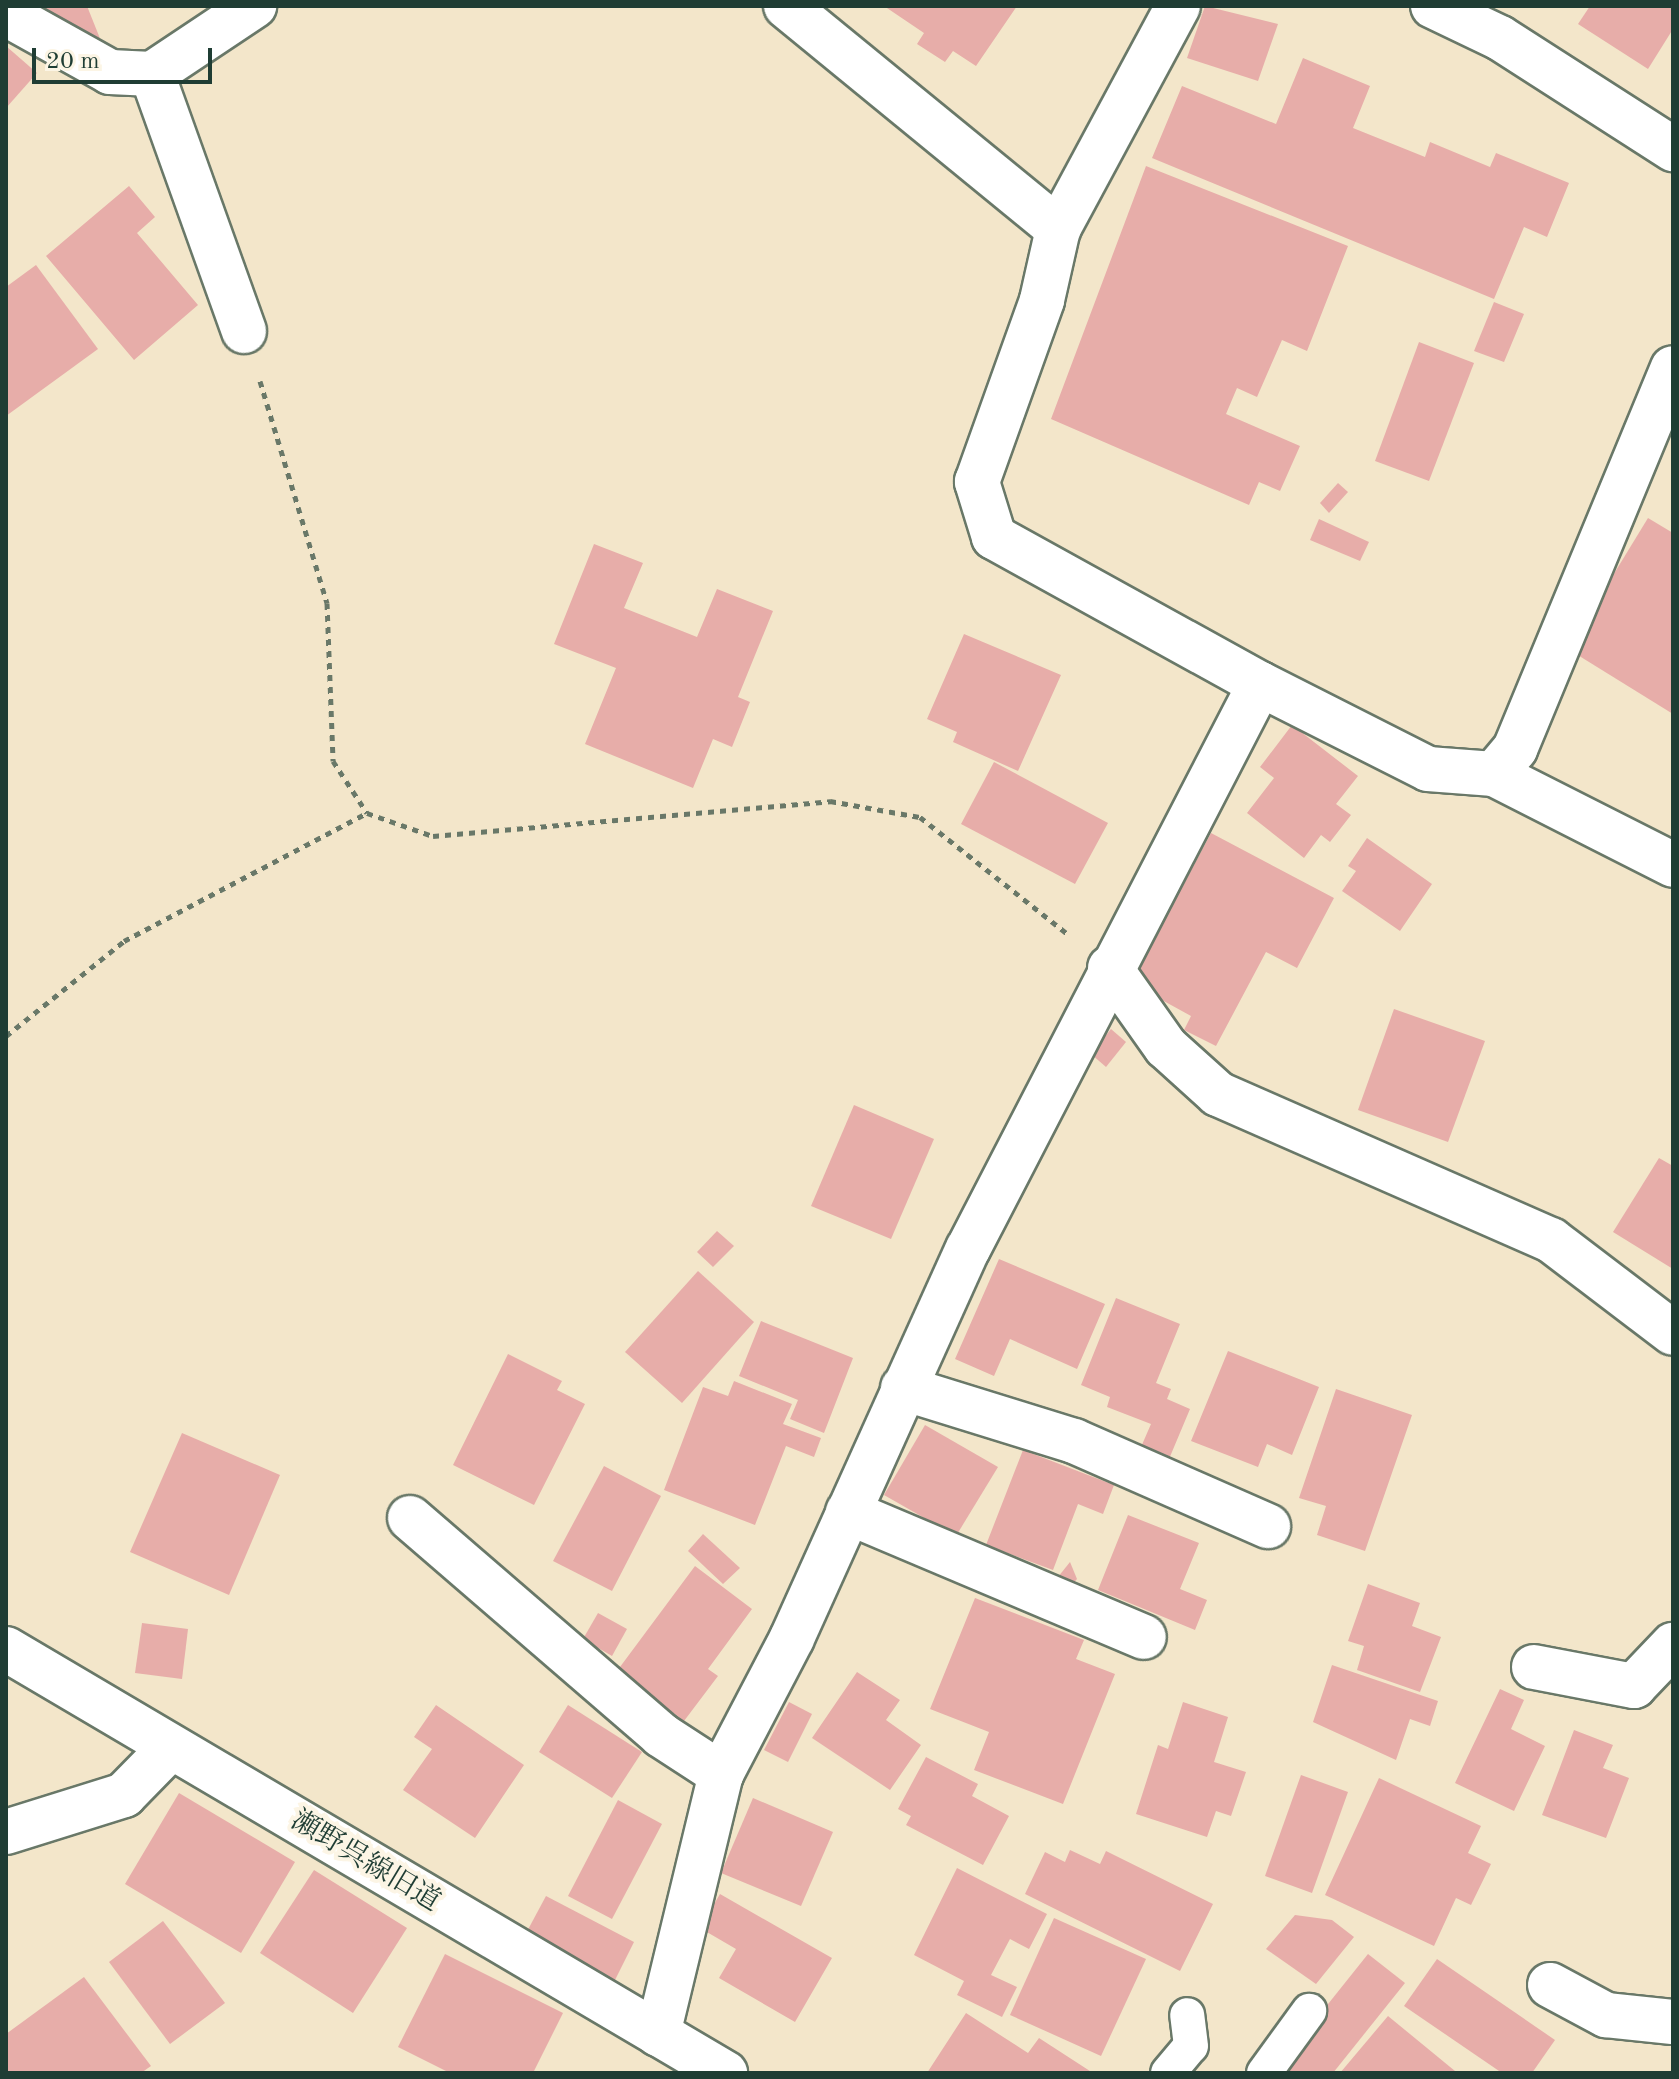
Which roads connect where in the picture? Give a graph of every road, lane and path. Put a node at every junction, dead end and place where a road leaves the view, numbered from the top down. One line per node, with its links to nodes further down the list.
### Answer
1 (254, 6): 6 (street)
2 (786, 6): 8 (street)
3 (1178, 6): 8 (street)
4 (1433, 6): 7 (street)
5 (6, 14): 6 (street)
6 (152, 74): 9 (street)
7 (1673, 149)
8 (1058, 229): 11 (street)
9 (244, 331): 13 (path)
10 (1673, 368): 12 (street)
11 (1260, 684): 12 (street); 15 (street)
12 (1494, 774): 14 (street)
13 (367, 813): 15 (path); 16 (path)
14 (1673, 865)
15 (1110, 968): 17 (street); 18 (street)
16 (6, 1036)
17 (1673, 1333)
18 (903, 1388): 19 (street); 21 (street)
19 (848, 1512): 22 (street); 27 (street)
20 (410, 1518): 27 (street)
21 (1268, 1526)
22 (1144, 1637)
23 (1673, 1645): 25 (street)
24 (6, 1649): 26 (street, 瀬野呉線旧道)
25 (1534, 1667)
26 (171, 1747): 28 (street); 33 (street, 瀬野呉線旧道)
27 (721, 1774): 33 (street)
28 (6, 1832)
29 (1550, 1985): 32 (street)
30 (1309, 2011): 36 (lane)
31 (1187, 2015): 35 (lane)
32 (1673, 2022)
33 (658, 2034): 34 (street, 瀬野呉線旧道)
34 (725, 2073)
35 (1168, 2073)
36 (1264, 2073)

